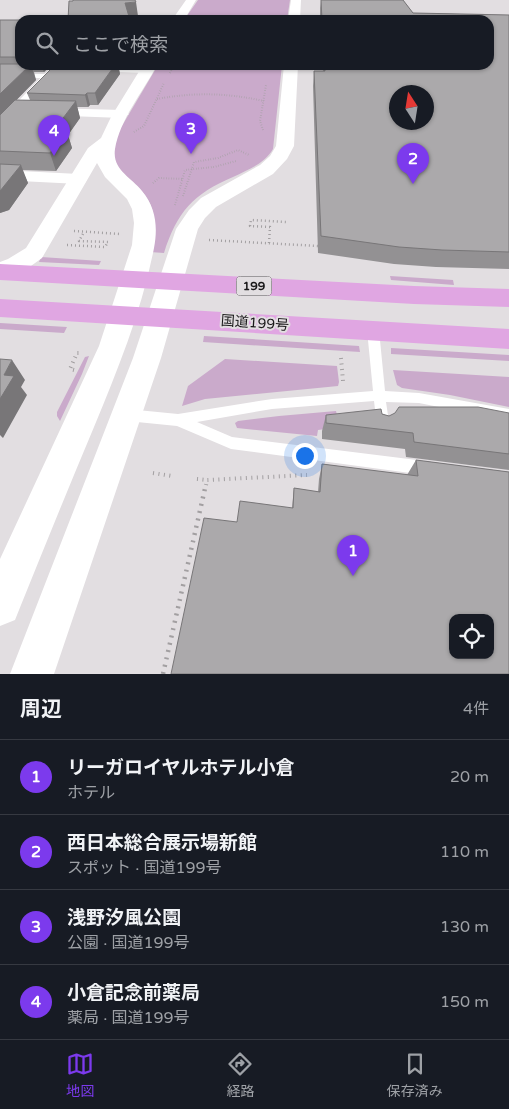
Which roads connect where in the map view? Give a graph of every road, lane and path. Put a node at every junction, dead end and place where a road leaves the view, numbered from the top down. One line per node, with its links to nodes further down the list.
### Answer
1 (191, 0): 3 (street)
2 (296, 0): 4 (street)
3 (181, 15)
4 (294, 15)
5 (59, 70): 13 (street)
6 (148, 70): 19 (street)
7 (172, 70): 10 (path)
8 (291, 70): 41 (street)
9 (0, 72): 11 (lane)
10 (170, 74)
11 (16, 75): 12 (lane); 13 (lane)
12 (0, 76)
13 (48, 76): 18 (street)
14 (267, 81): 17 (path)
15 (165, 82): 16 (path)
16 (157, 99): 17 (path); 20 (path)
17 (264, 101): 23 (path)
18 (15, 111): 19 (street); 21 (street)
19 (131, 119): 20 (path); 24 (street)
20 (144, 126): 22 (path)
21 (0, 128)
22 (133, 133)
23 (264, 134)
24 (109, 140): 28 (street); 40 (street)
25 (250, 155): 33 (path)
26 (243, 158): 30 (path)
27 (0, 175): 28 (street)
28 (80, 178): 39 (street)
29 (146, 178): 31 (path)
30 (182, 179): 31 (path); 34 (path)
31 (153, 183): 32 (path)
32 (157, 188)
33 (180, 204)
34 (174, 206)
35 (286, 222): 37 (path)
36 (84, 232): 38 (path)
37 (269, 243)
38 (67, 245)
39 (0, 271): 40 (highway, 199)
40 (134, 279): 41 (highway, 199); 46 (street)
41 (172, 281): 42 (highway, 199); 47 (street)
42 (414, 295): 43 (highway, 199); 45 (highway)
43 (509, 298)
44 (0, 308): 46 (highway, 国道199号)
45 (509, 309)
46 (122, 316): 47 (highway, 国道199号); 63 (street)
47 (160, 318): 48 (highway, 国道199号); 53 (street)
48 (373, 330): 49 (highway, 国道199号); 52 (lane)
49 (509, 339)
50 (341, 358): 51 (path)
51 (344, 386)
52 (379, 396): 54 (lane); 55 (lane); 56 (lane)
53 (127, 415): 55 (lane); 64 (street)
54 (509, 415)
55 (178, 420): 57 (lane)
56 (382, 424)
57 (434, 469)
58 (153, 473): 60 (path)
59 (314, 474): 62 (path)
60 (172, 476)
61 (197, 479): 62 (path)
62 (207, 480): 65 (path)
63 (0, 605)
64 (32, 674)
65 (163, 674)

